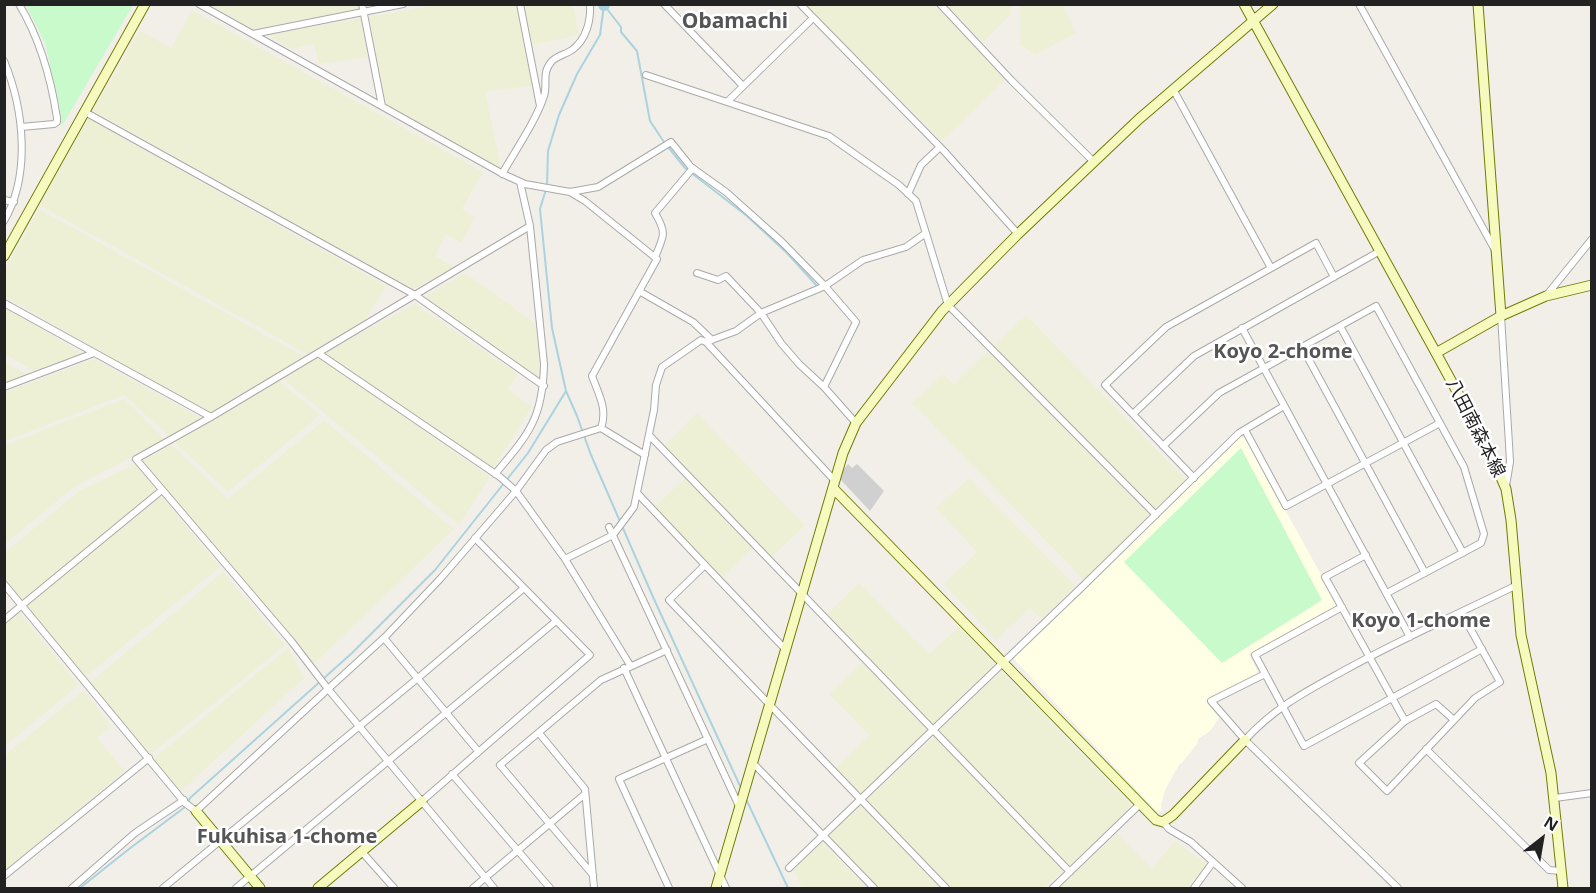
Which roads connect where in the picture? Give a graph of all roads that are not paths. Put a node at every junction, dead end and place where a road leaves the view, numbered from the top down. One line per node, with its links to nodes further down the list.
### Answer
1 (20, 4): 27 (street)
2 (145, 4): 26 (street)
3 (199, 4): 18 (street)
4 (362, 4): 15 (street)
5 (403, 4): 15 (street)
6 (520, 4): 25 (street)
7 (590, 4): 25 (street)
8 (664, 4): 21 (street)
9 (800, 4): 16 (street)
10 (940, 4): 29 (street)
11 (1244, 4): 17 (street, 八田南森本線)
12 (1273, 4): 17 (street)
13 (1359, 4): 43 (street)
14 (1478, 4): 43 (street)
15 (364, 12): 18 (street); 24 (street)
16 (813, 18): 21 (street); 28 (street)
17 (1253, 22): 22 (street); 42 (street, 八田南森本線)
18 (253, 34): 24 (street)
19 (4, 61): 27 (street)
20 (646, 75): 23 (street)
21 (743, 86): 23 (street)
22 (1173, 89): 29 (street); 46 (street)
23 (727, 102): 34 (street)
24 (382, 106): 31 (street)
25 (540, 107): 31 (street)
26 (85, 111): 44 (street); 52 (street)
27 (21, 127): 36 (street)
28 (940, 147): 34 (street); 40 (street)
29 (1094, 162): 40 (street)
30 (692, 168): 33 (street); 45 (street); 50 (street)
31 (502, 174): 32 (street)
32 (520, 182): 33 (street); 38 (street)
33 (568, 192): 45 (street)
34 (908, 194): 39 (street)
35 (4, 200): 36 (street)
36 (14, 202): 37 (street)
37 (4, 221)
38 (530, 226): 52 (street); 66 (street)
39 (926, 233): 50 (street); 55 (street)
40 (1017, 234): 55 (street)
41 (1592, 239): 53 (street)
42 (1380, 251): 48 (street); 64 (street, 八田南森本線)
43 (1497, 253): 57 (street)
44 (4, 256)
45 (654, 257): 51 (street)
46 (1271, 268): 48 (street); 70 (street)
47 (697, 273): 56 (street)
48 (1334, 277): 59 (street)
49 (1592, 285): 53 (street)
50 (825, 286): 56 (street); 68 (street)
51 (639, 291): 60 (street); 74 (street)
52 (415, 295): 63 (street); 66 (street)
53 (1546, 296): 57 (street)
54 (4, 303): 62 (street)
55 (948, 305): 72 (street); 89 (street)
56 (761, 313): 60 (street); 68 (street)
57 (1501, 316): 64 (street); 85 (street)
58 (1340, 326): 61 (street); 73 (street); 77 (street)
59 (1242, 328): 65 (street); 70 (street)
60 (709, 341): 76 (street); 83 (street)
61 (1302, 347): 65 (street); 80 (street)
62 (94, 353): 67 (street); 71 (street)
63 (318, 353): 71 (street); 81 (street)
64 (1436, 353): 85 (street, 八田南森本線)
65 (1264, 368): 69 (street); 78 (street)
66 (544, 386): 81 (street)
67 (4, 387)
68 (824, 387): 72 (street)
69 (1284, 406): 75 (street); 84 (street)
70 (1133, 414): 78 (street)
71 (211, 417): 86 (street)
72 (856, 423): 83 (street)
73 (1440, 423): 77 (street); 92 (street)
74 (599, 428): 79 (street); 87 (street)
75 (1245, 430): 82 (street); 84 (street)
76 (649, 435): 79 (street); 100 (street)
77 (1403, 443): 80 (street); 92 (street)
78 (1164, 446): 82 (street)
79 (645, 455): 88 (street)
80 (1365, 463): 84 (street); 96 (street)
81 (498, 476): 87 (street)
82 (1194, 478): 89 (street)
83 (834, 484): 100 (street); 113 (street)
84 (1327, 484): 93 (street)
85 (1506, 489): 98 (street, 八田南森本線)
86 (162, 490): 102 (street); 117 (street)
87 (515, 490): 91 (street); 94 (street)
88 (638, 494): 90 (street); 95 (street)
89 (1156, 515): 113 (street)
90 (612, 531): 94 (street); 110 (street)
91 (475, 538): 99 (street); 108 (street)
92 (1462, 553): 96 (street)
93 (1366, 555): 101 (street); 103 (street)
94 (565, 559): 114 (street)
95 (705, 565): 111 (street); 120 (street)
96 (1425, 573): 101 (street)
97 (4, 584): 102 (street)
98 (1517, 585): 104 (street); 138 (street, 八田南森本線)
99 (524, 588): 106 (street); 116 (street)
100 (802, 593): 111 (street); 125 (street)
101 (1386, 593): 107 (street)
102 (22, 605): 105 (street); 132 (street)
103 (1342, 607): 112 (street); 115 (street)
104 (1461, 612): 107 (street); 109 (street)
105 (4, 620)
106 (556, 621): 121 (street); 130 (street)
107 (1410, 637): 112 (street)
108 (384, 638): 116 (street); 117 (street)
109 (1482, 649): 118 (street); 122 (street)
110 (667, 650): 114 (street); 127 (street)
111 (786, 650): 120 (street)
112 (1369, 657): 118 (street); 119 (street)
113 (1003, 663): 125 (street); 143 (street)
114 (627, 667): 126 (street); 131 (street)
115 (1265, 674): 119 (street); 128 (street)
116 (418, 678): 121 (street); 124 (street)
117 (326, 687): 124 (street); 144 (street)
118 (1392, 698): 119 (street); 123 (street)
119 (1282, 705): 128 (street)
120 (769, 706): 134 (street); 139 (street)
121 (446, 713): 130 (street); 133 (street)
122 (1454, 720): 123 (street); 129 (street)
123 (1405, 721): 129 (street)
124 (360, 726): 133 (street); 148 (street)
125 (933, 730): 139 (street); 154 (street)
126 (540, 733): 137 (street); 146 (street)
127 (708, 739): 131 (street); 142 (street)
128 (1245, 740): 145 (street); 178 (street)
129 (1426, 749): 153 (street)
130 (478, 751): 135 (street)
131 (665, 757): 156 (street); 170 (street)
132 (149, 758): 141 (street); 157 (street)
133 (389, 761): 140 (street); 158 (street)
134 (753, 763): 142 (street); 147 (street)
135 (452, 774): 140 (street); 149 (street)
136 (1592, 792): 138 (street)
137 (585, 794): 146 (street); 155 (street)
138 (1555, 798): 153 (street, 八田南森本線)
139 (860, 800): 147 (street); 174 (street)
140 (422, 801): 150 (street); 159 (street)
141 (184, 802): 144 (street); 160 (street)
142 (740, 805): 156 (street)
143 (1139, 805): 145 (street); 154 (street)
144 (194, 810): 148 (street)
145 (1163, 822): 151 (street)
146 (549, 823): 149 (street); 155 (street)
147 (823, 836): 152 (street); 173 (street)
148 (219, 841): 158 (street); 161 (street)
149 (517, 850): 159 (street); 168 (street)
150 (362, 852): 164 (street); 165 (street)
151 (1213, 862): 176 (street); 177 (street)
152 (789, 868)
153 (1561, 871): 179 (street, 八田南森本線)
154 (1070, 872): 175 (street)
155 (593, 875): 169 (street)
156 (720, 875): 171 (street); 172 (street)
157 (4, 876)
158 (250, 877): 162 (street); 163 (street)
159 (485, 878): 166 (street); 167 (street)
160 (72, 888)
161 (163, 888)
162 (236, 888)
163 (260, 888)
164 (318, 888)
165 (394, 888)
166 (473, 888)
167 (494, 888)
168 (550, 888)
169 (594, 888)
170 (669, 888)
171 (716, 888)
172 (726, 888)
173 (874, 888)
174 (946, 888)
175 (1053, 888)
176 (1194, 888)
177 (1242, 888)
178 (1398, 888)
179 (1563, 888)

